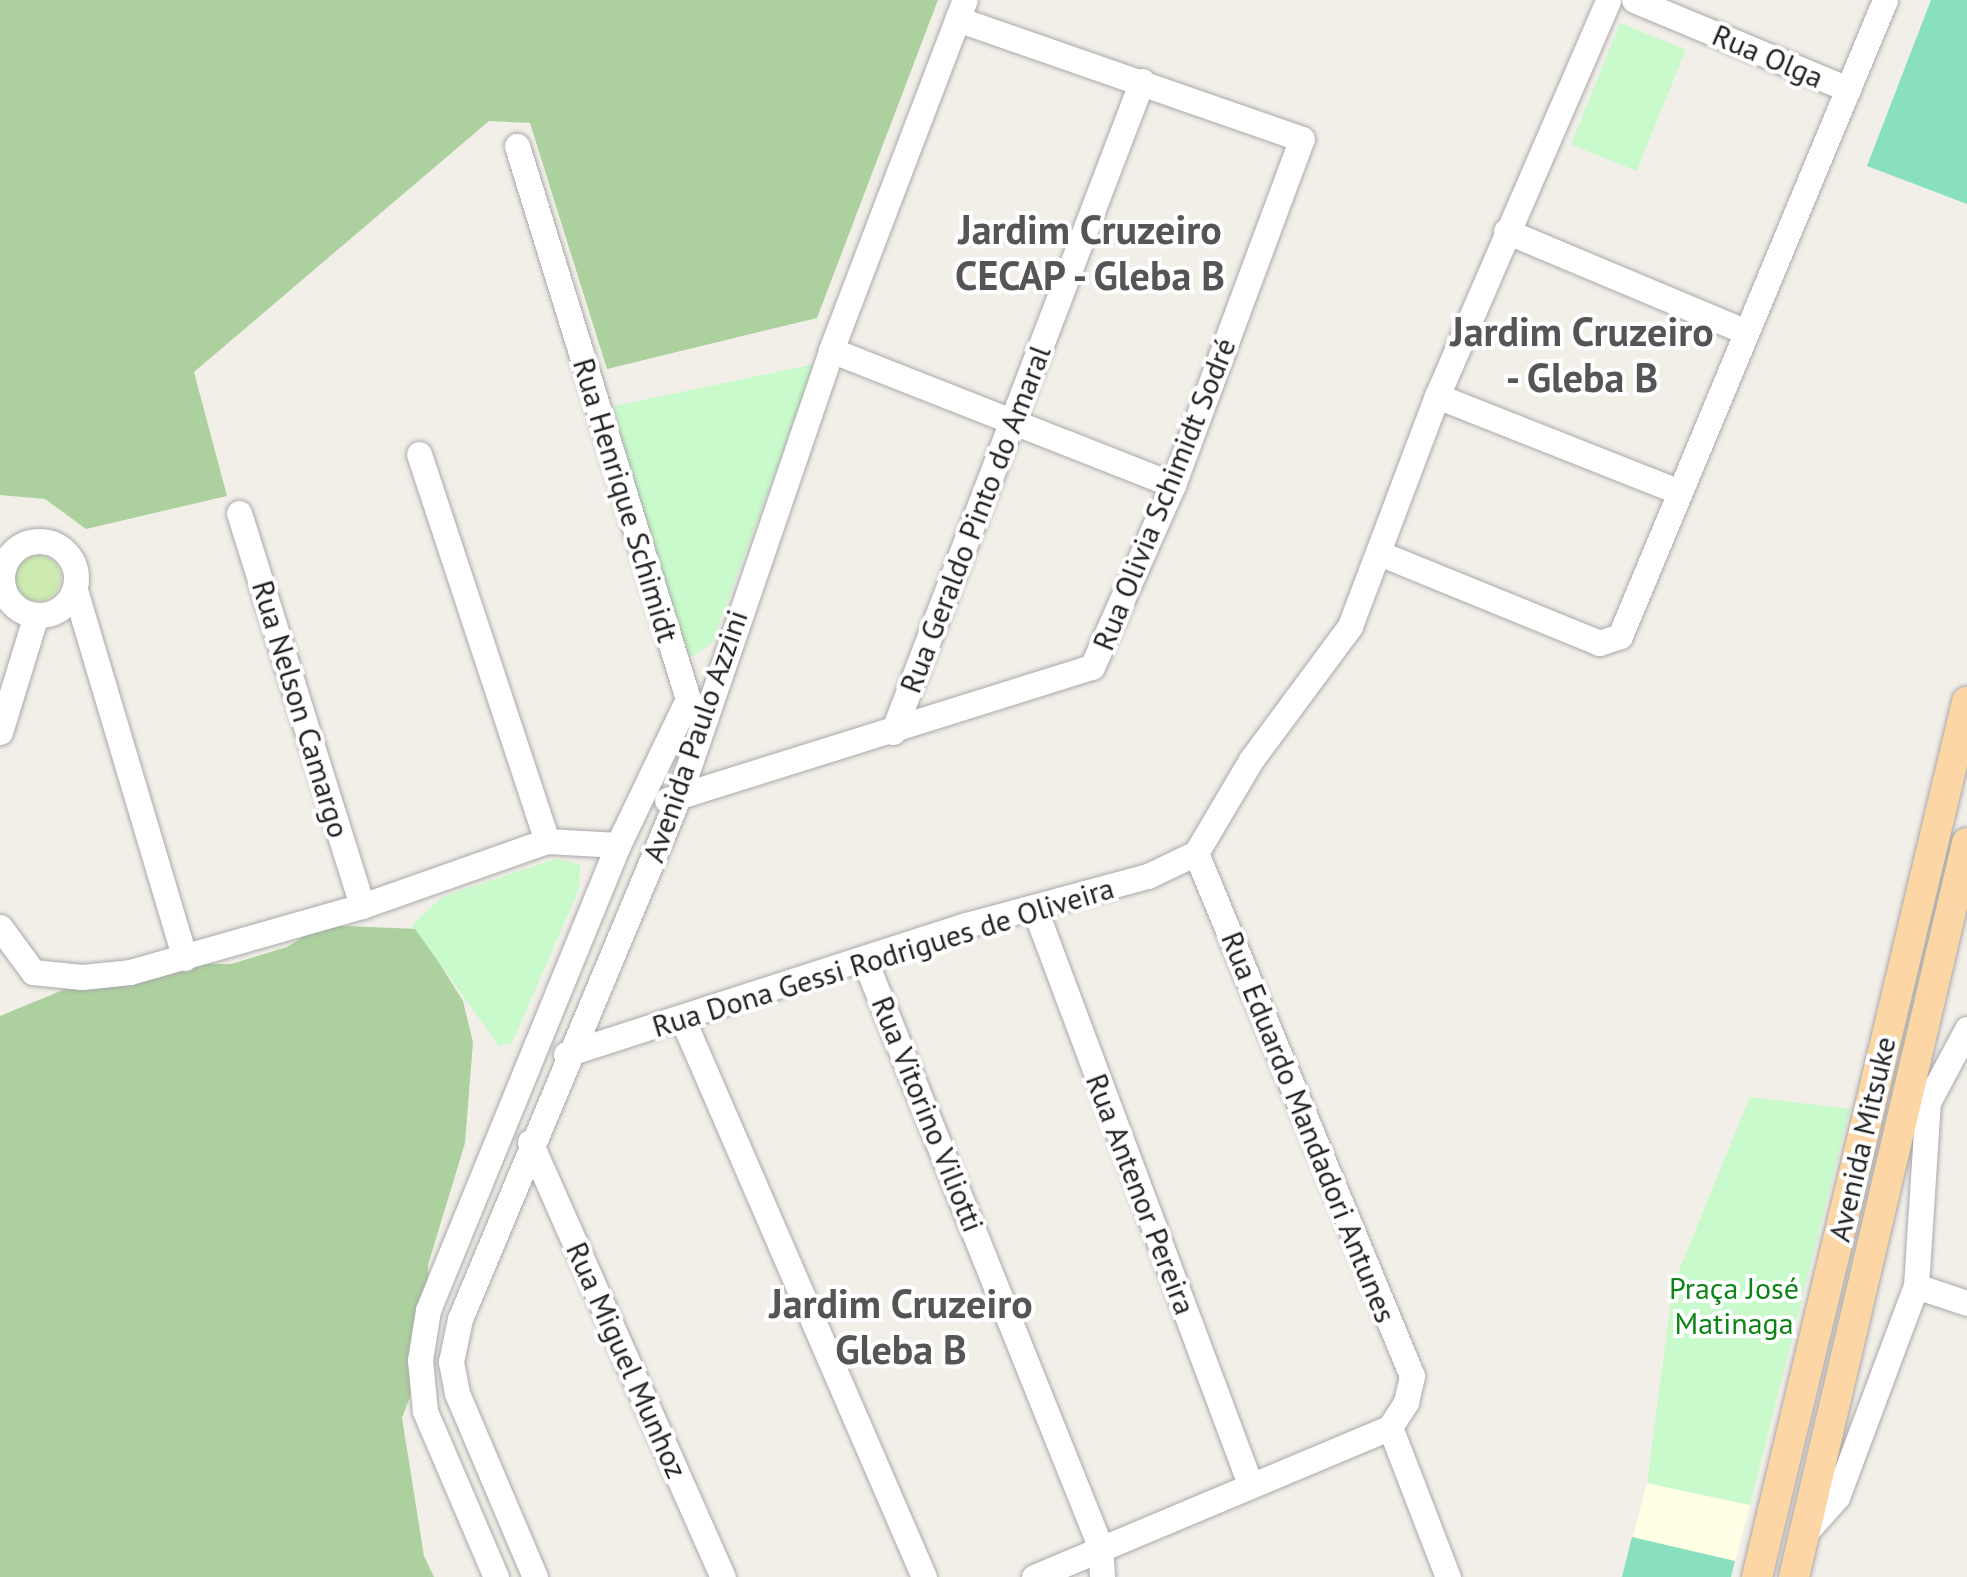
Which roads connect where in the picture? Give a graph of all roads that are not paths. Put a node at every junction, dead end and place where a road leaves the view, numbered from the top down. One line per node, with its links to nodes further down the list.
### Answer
1 (1608, 0): 8 (street)
2 (1634, 0): 6 (street, Rua Olga)
3 (1885, 0): 6 (street)
4 (961, 10): 5 (street); 10 (street, Avenida Paulo Azzini)
5 (1142, 81): 12 (street, Rua Geraldo Pinto do Amaral); 14 (street, Rua Olivia Schimidt Sodré)
6 (1848, 89): 9 (street)
7 (517, 146): 23 (street, Rua Henrique Schimidt)
8 (1506, 231): 9 (street); 11 (street)
9 (1746, 332): 15 (street)
10 (831, 350): 12 (street); 23 (street, Avenida Paulo Azzini)
11 (1438, 396): 15 (street); 17 (street)
12 (1014, 421): 14 (street); 25 (street, Rua Geraldo Pinto do Amaral)
13 (418, 454): 28 (street)
14 (1173, 484): 25 (street, Rua Olivia Schimidt Sodré)
15 (1680, 492): 17 (street)
16 (239, 513): 33 (street, Rua Nelson Camargo)
17 (1379, 553): 31 (street)
18 (3, 558): 19 (street); 20 (street)
19 (75, 590): 20 (street); 36 (street)
20 (11, 605): 21 (street)
21 (7, 683): 24 (street)
22 (1967, 702): 41 (main road, Avenida Mitsuke)
23 (698, 705): 26 (street, Avenida Paulo Azzini); 27 (street)
24 (0, 732)
25 (892, 732): 26 (street, Rua Olivia Schimidt Sodré)
26 (678, 798): 27 (street, Rua Olivia Schimidt Sodré); 32 (street, Avenida Paulo Azzini)
27 (637, 804): 30 (street)
28 (546, 842): 30 (street); 33 (street)
29 (1967, 843): 41 (main road, Avenida Mitsuke)
30 (618, 845): 32 (street); 49 (street, Avenida Paulo Azzini)
31 (1196, 853): 34 (street, Rua Dona Gessi Rodrigues de Oliveira); 45 (street, Rua Eduardo Mandadori Antunes)
32 (655, 856): 40 (street, Avenida Paulo Azzini)
33 (362, 906): 36 (street)
34 (1034, 906): 37 (street, Rua Dona Gessi Rodrigues de Oliveira); 46 (street, Rua Antenor Pereira)
35 (0, 927): 36 (street)
36 (185, 958)
37 (865, 961): 38 (street, Rua Dona Gessi Rodrigues de Oliveira); 48 (street, Rua Vitorino Viliotti)
38 (682, 1018): 40 (street, Rua Dona Gessi Rodrigues de Oliveira); 52 (street)
39 (1967, 1029): 41 (street)
40 (566, 1054): 42 (street, Avenida Paulo Azzini)
41 (1901, 1098): 43 (street); 47 (main road, Avenida Mitsuke); 56 (main road, Avenida Mitsuke)
42 (530, 1142): 50 (street, Avenida Paulo Azzini); 51 (street, Rua Miguel Munhoz)
43 (1916, 1286): 44 (street); 47 (street)
44 (1967, 1303)
45 (1390, 1427): 46 (street); 55 (street)
46 (1248, 1481): 48 (street)
47 (1804, 1534): 57 (main road, Avenida Mitsuke)
48 (1100, 1546): 53 (street); 54 (street, Rua Vitorino Viliotti)
49 (496, 1577)
50 (534, 1577)
51 (723, 1577)
52 (924, 1577)
53 (1034, 1577)
54 (1102, 1577)
55 (1448, 1577)
56 (1757, 1577)
57 (1794, 1577)

